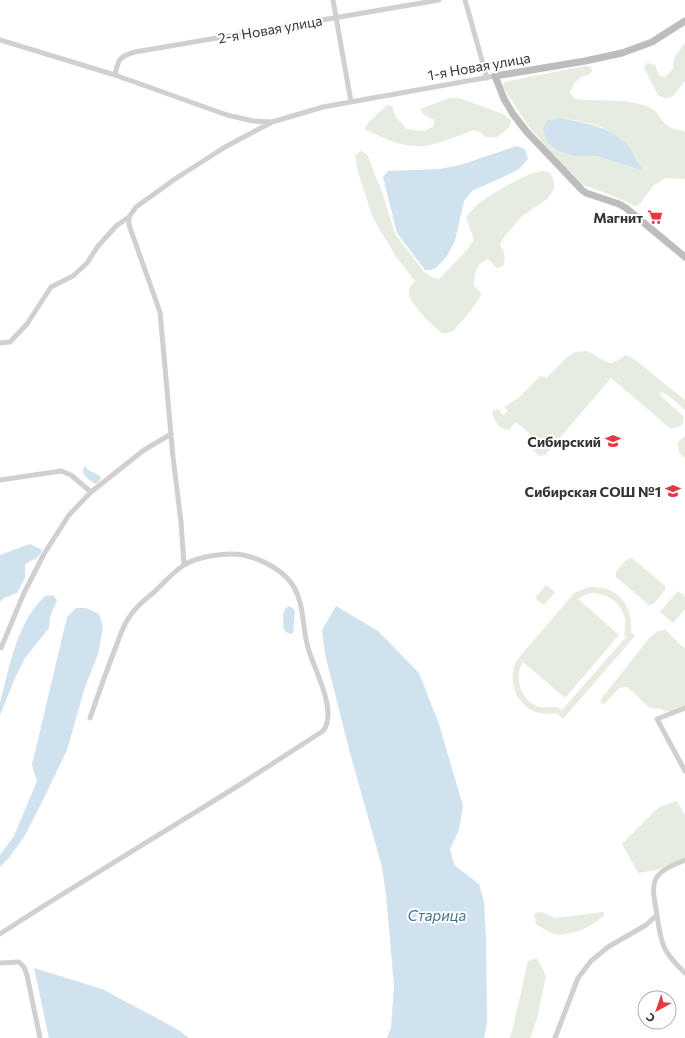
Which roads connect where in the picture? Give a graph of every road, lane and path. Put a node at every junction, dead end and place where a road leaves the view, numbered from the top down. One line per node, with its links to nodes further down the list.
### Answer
1 (333, 0): 4 (street)
2 (439, 0): 4 (street, 2-я Новая улица)
3 (465, 0): 9 (street)
4 (337, 18): 7 (street, 2-я Новая улица); 10 (street)
5 (685, 21): 8 (street, 1-я Новая улица)
6 (0, 40): 7 (street)
7 (115, 75): 11 (street)
8 (495, 76): 9 (street, 1-я Новая улица); 13 (street)
9 (487, 78): 10 (street, 1-я Новая улица)
10 (352, 102): 11 (street, 1-я Новая улица)
11 (272, 122): 12 (street)
12 (129, 218): 14 (street); 15 (street)
13 (685, 257)
14 (0, 343)
15 (171, 434): 17 (street); 18 (street)
16 (0, 480): 17 (street)
17 (91, 492): 19 (street)
18 (184, 565): 21 (street); 25 (street)
19 (1, 648)
20 (685, 708): 22 (street)
21 (90, 718)
22 (685, 771)
23 (685, 860): 24 (street)
24 (657, 915): 27 (street); 29 (street)
25 (0, 934)
26 (0, 963): 28 (street)
27 (685, 973)
28 (40, 1038)
29 (554, 1038)

